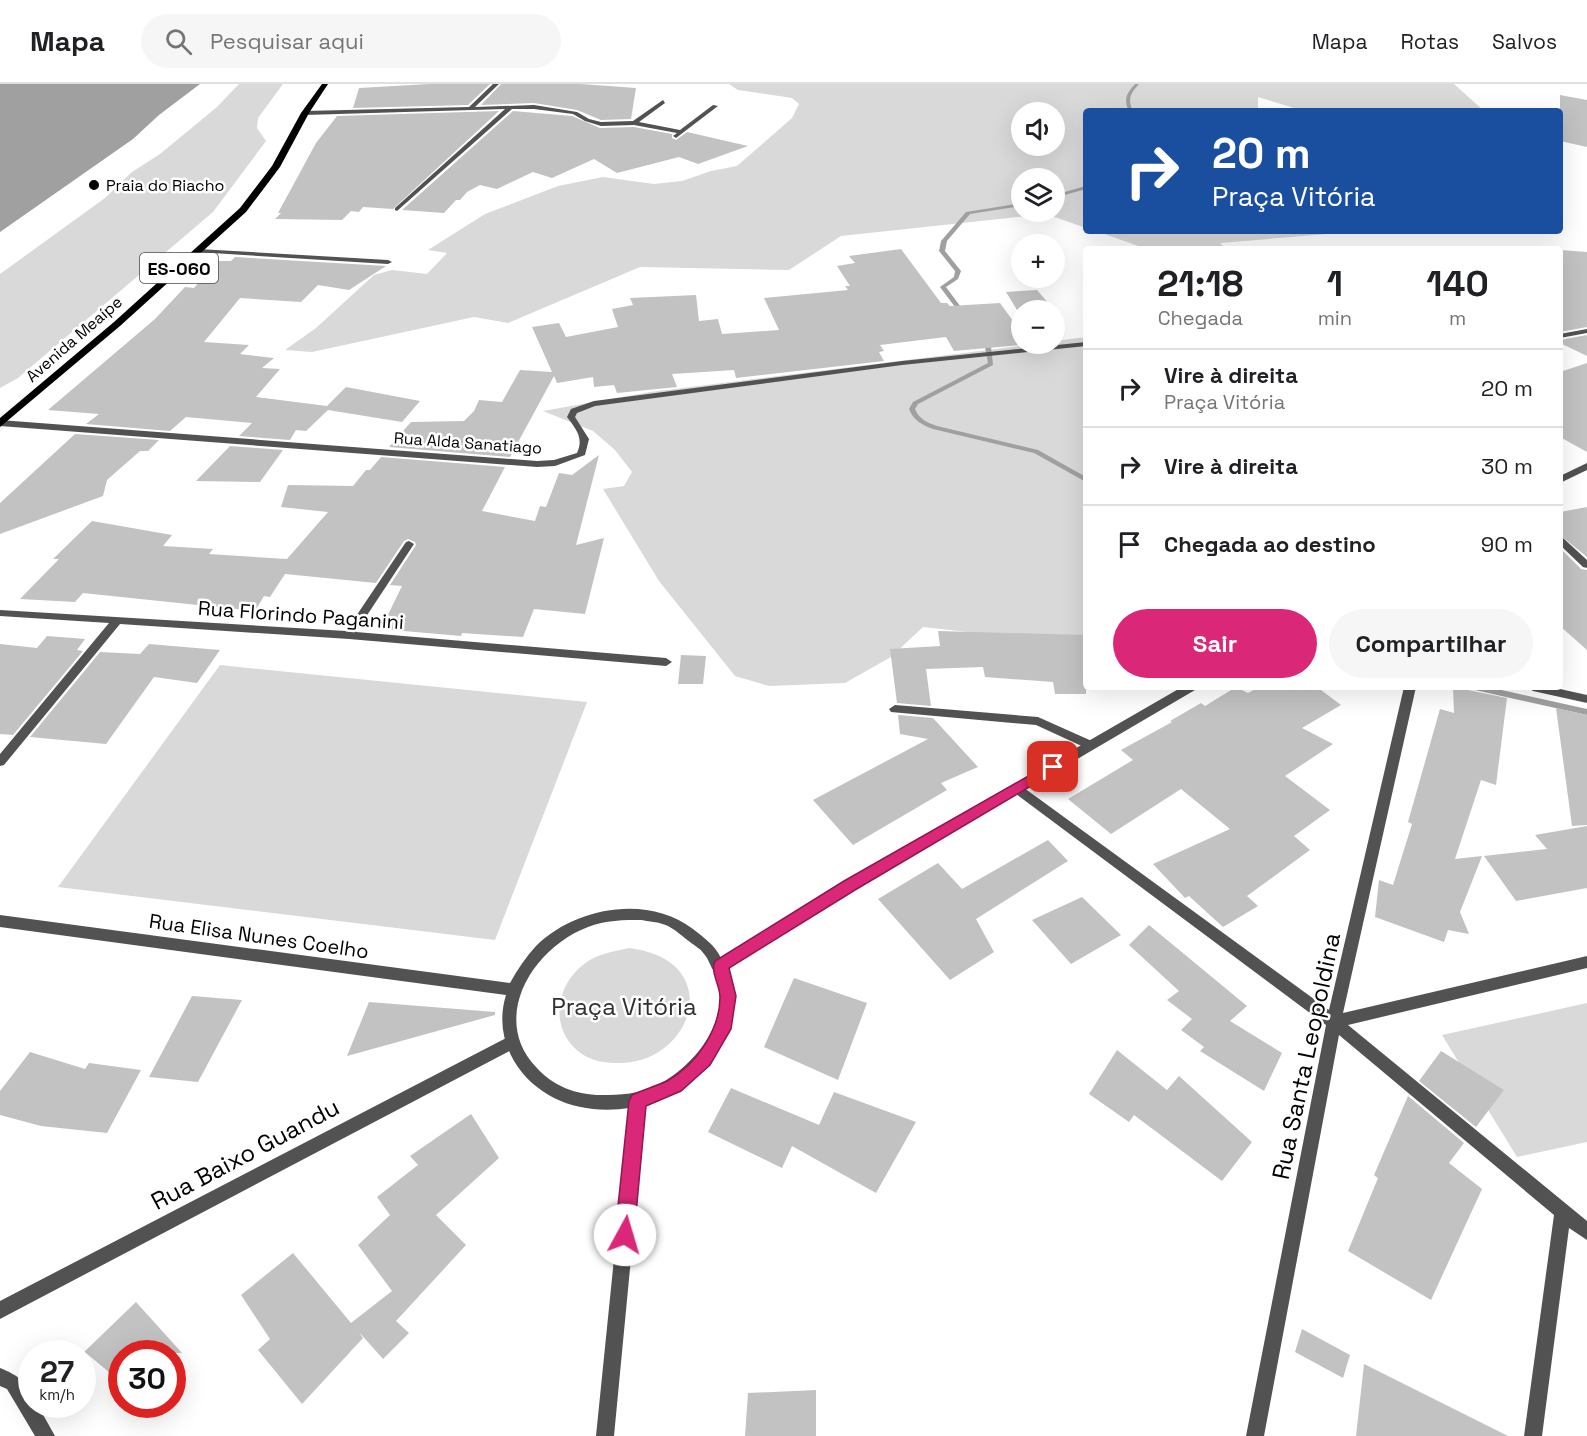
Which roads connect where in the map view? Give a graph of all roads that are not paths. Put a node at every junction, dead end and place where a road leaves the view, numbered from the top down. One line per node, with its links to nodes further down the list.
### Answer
1 (325, 84): 7 (main road, Avenida Meaípe / ES-060)
2 (496, 84): 6 (street)
3 (663, 102): 8 (street)
4 (715, 106): 9 (street)
5 (511, 107): 6 (street); 8 (street); 11 (street)
6 (471, 108): 7 (street)
7 (305, 113): 12 (main road, Avenida Meaípe / ES-060)
8 (634, 123): 9 (street)
9 (682, 132): 10 (street)
10 (675, 136)
11 (397, 209)
12 (198, 251): 13 (street); 17 (main road, Avenida Meaípe / ES-060)
13 (388, 262)
14 (1587, 331): 15 (street)
15 (1563, 335)
16 (1083, 344): 17 (street, Rua Alda Sanatiago)
17 (0, 423)
18 (1587, 466): 19 (street)
19 (1563, 478)
20 (1563, 543): 22 (street)
21 (409, 544): 25 (street)
22 (1587, 565)
23 (0, 613): 24 (street, Rua Florindo Paganini)
24 (117, 620): 25 (street, Rua Florindo Paganini); 33 (street)
25 (349, 635): 26 (street, Rua Florindo Paganini)
26 (666, 662)
27 (1186, 690): 32 (street)
28 (1409, 690): 39 (street, Rua Santa Leopoldina)
29 (1546, 690): 30 (street)
30 (1587, 699)
31 (895, 709): 32 (street)
32 (1090, 745): 34 (street)
33 (0, 762)
34 (1016, 788): 37 (street); 39 (street)
35 (0, 921): 38 (street, Rua Elisa Nunes Coelho)
36 (1587, 962): 39 (street)
37 (721, 965): 38 (street); 41 (street)
38 (513, 990): 40 (street)
39 (1334, 1022): 42 (street); 48 (street, Rua Santa Leopoldina)
40 (512, 1042): 41 (street); 44 (street, Rua Baixo Guandu)
41 (638, 1101): 47 (street)
42 (1563, 1212): 43 (street); 49 (street)
43 (1587, 1232)
44 (0, 1310)
45 (0, 1377): 46 (street)
46 (45, 1436)
47 (605, 1436)
48 (1255, 1436)
49 (1533, 1436)

